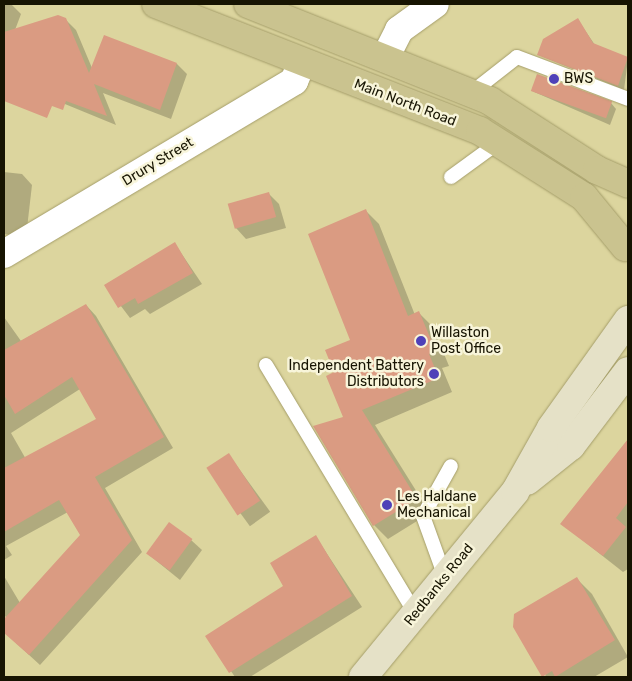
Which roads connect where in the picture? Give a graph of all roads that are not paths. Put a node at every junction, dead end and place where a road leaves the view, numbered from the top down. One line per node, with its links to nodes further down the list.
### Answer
1 (156, 4): 6 (main road, Main North Road)
2 (205, 4): 6 (main road)
3 (248, 4): 5 (main road)
4 (436, 4): 5 (street)
5 (385, 58): 7 (main road); 10 (main road)
6 (302, 63): 9 (main road, Main North Road); 14 (street, Drury Street)
7 (471, 93): 8 (lane); 12 (main road)
8 (628, 99)
9 (499, 142): 10 (main road, Main North Road); 11 (lane)
10 (524, 156): 13 (main road, Main North Road)
11 (451, 177)
12 (628, 184)
13 (627, 242)
14 (4, 254)
15 (628, 320): 19 (main road, Redbanks Road)
16 (266, 365): 21 (lane)
17 (628, 370): 19 (main road, Redbanks Road)
18 (451, 466): 20 (lane)
19 (515, 492): 20 (main road, Redbanks Road)
20 (445, 577): 21 (main road, Redbanks Road)
21 (415, 613): 22 (main road, Redbanks Road)
22 (364, 677)

